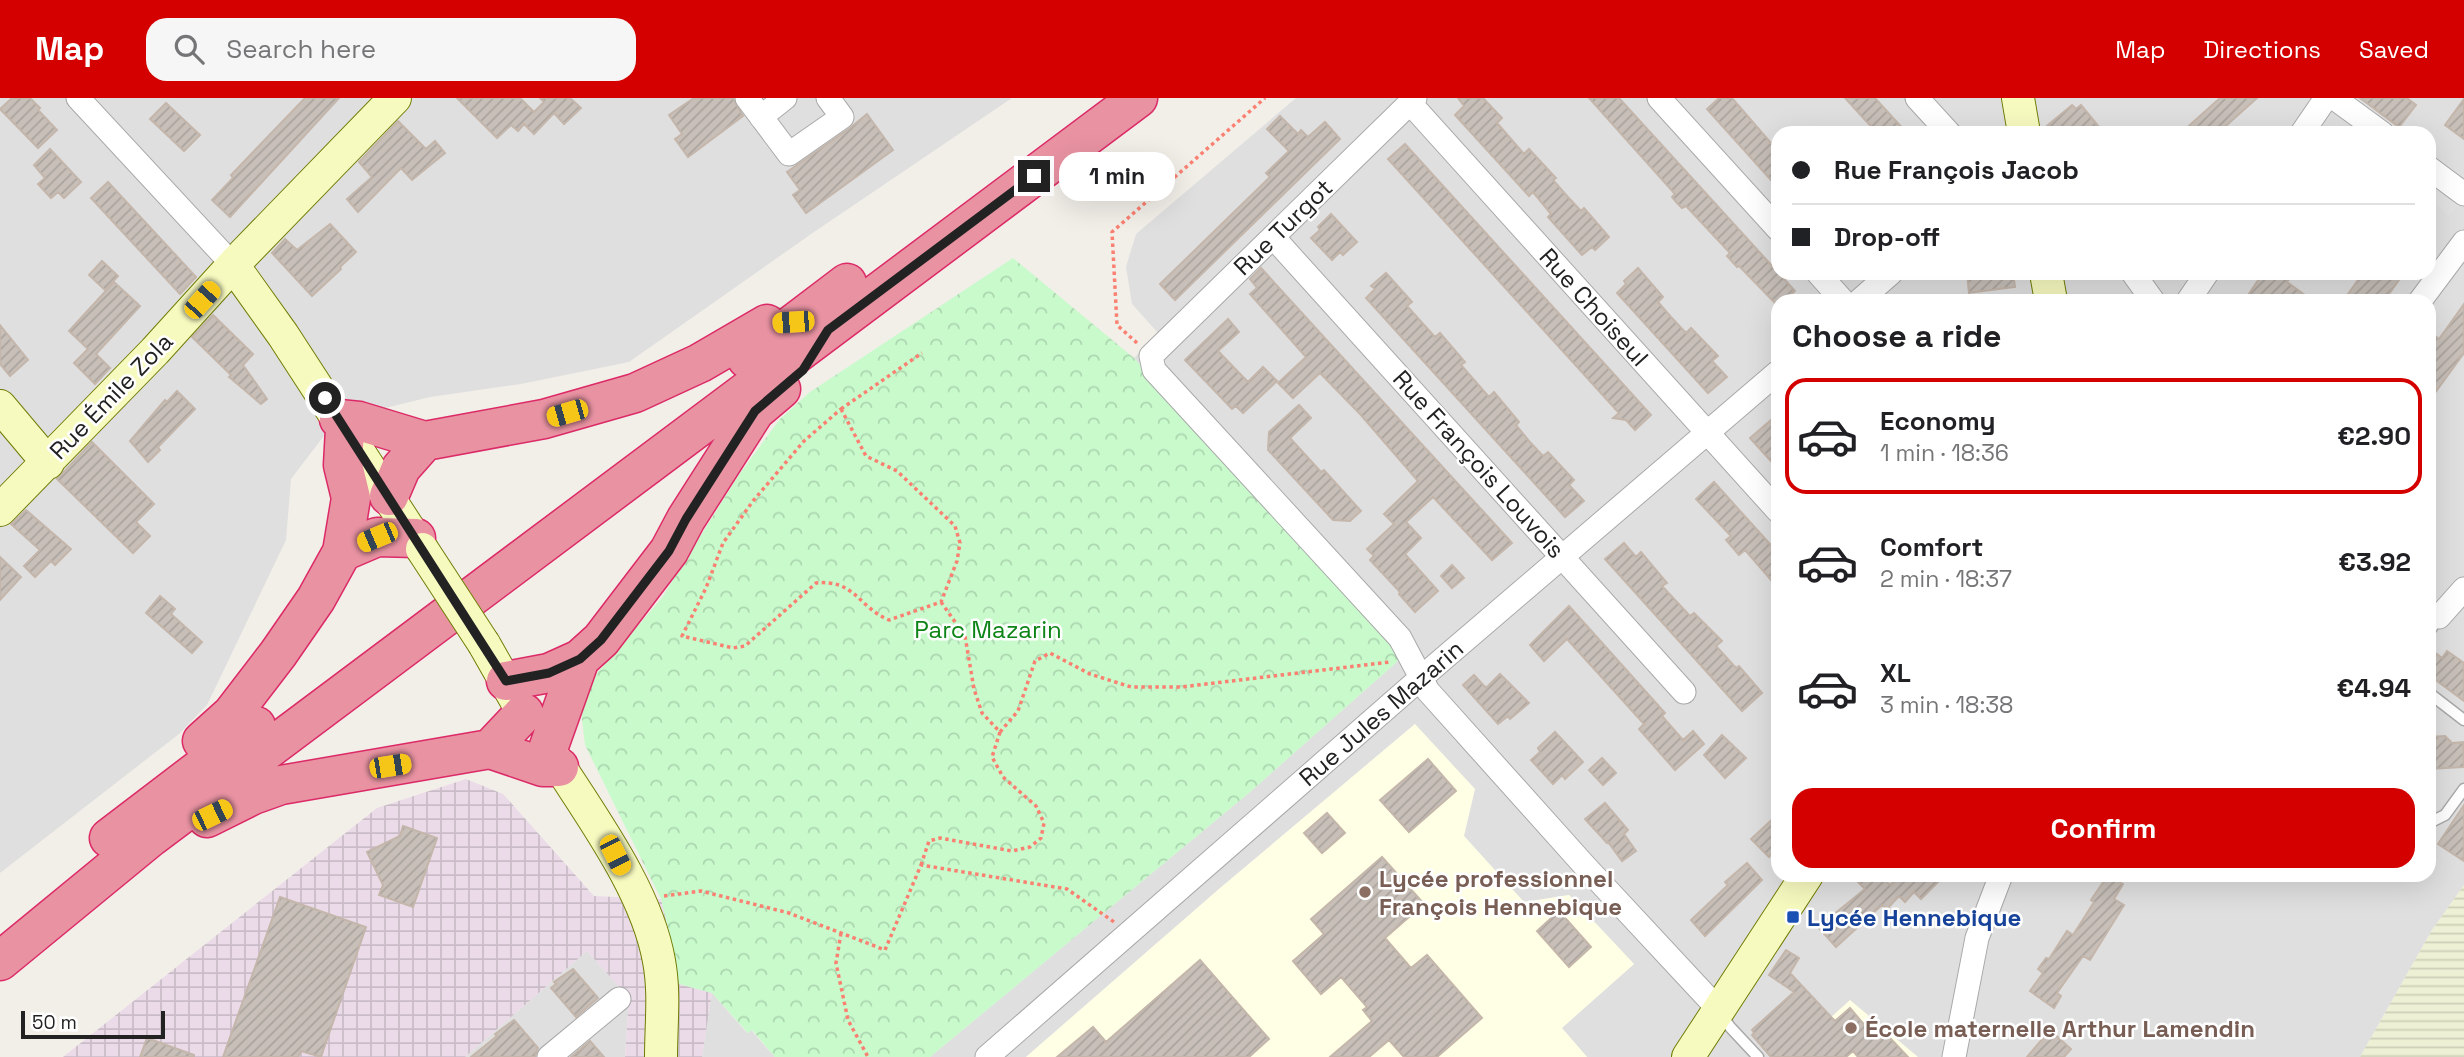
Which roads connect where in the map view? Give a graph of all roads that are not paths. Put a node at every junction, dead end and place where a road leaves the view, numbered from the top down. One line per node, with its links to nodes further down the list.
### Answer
1 (78, 98): 24 (street)
2 (395, 98): 24 (street, Rue Émile Zola)
3 (747, 98): 14 (street)
4 (786, 98): 14 (street)
5 (828, 98): 14 (street)
6 (1095, 98): 30 (highway)
7 (1138, 98): 30 (highway)
8 (1659, 98): 21 (street)
9 (1916, 98): 15 (street)
10 (2018, 98): 16 (street)
11 (2326, 98): 17 (street)
12 (2334, 98): 18 (street)
13 (1412, 101): 22 (street, Rue Turgot); 34 (street, Rue Choiseul)
14 (761, 117)
15 (1942, 126)
16 (2023, 126)
17 (2307, 126)
18 (2372, 126)
19 (2436, 173): 20 (street)
20 (2464, 194)
21 (1771, 221)
22 (1273, 237): 42 (street, Rue François Louvois); 46 (street, Rue Turgot)
23 (2464, 242): 27 (street)
24 (233, 265): 33 (street); 36 (street, Rue Émile Zola)
25 (1824, 280): 28 (street)
26 (1883, 280): 29 (street)
27 (2436, 280)
28 (1837, 294)
29 (1867, 294)
30 (810, 326): 35 (highway); 45 (highway); 54 (highway)
31 (1771, 378): 34 (street, Rue Jules Mazarin)
32 (0, 406): 36 (street)
33 (342, 424): 35 (highway); 37 (street); 41 (highway)
34 (1707, 433): 38 (street, Rue Choiseul); 42 (street, Rue Jules Mazarin)
35 (425, 441): 37 (highway)
36 (48, 463): 39 (street, Rue Émile Zola)
37 (389, 496): 40 (street)
38 (1771, 503)
39 (0, 510)
40 (419, 543): 41 (highway); 48 (street, bridge)
41 (342, 552): 54 (highway)
42 (1562, 556): 46 (street, Rue Jules Mazarin); 47 (street, Rue François Louvois)
43 (2464, 589): 44 (street)
44 (2436, 622)
45 (580, 659): 48 (highway); 52 (highway)
46 (1416, 667): 61 (street); 64 (street, Rue Jules Mazarin)
47 (1684, 692)
48 (515, 697): 51 (highway); 52 (street)
49 (2436, 698): 50 (lane)
50 (2464, 720)
51 (490, 750): 52 (highway); 54 (highway)
52 (554, 758): 63 (street)
53 (2464, 789): 55 (lane)
54 (152, 820): 58 (highway); 59 (highway)
55 (2436, 820)
56 (1802, 882): 61 (street)
57 (1998, 882): 67 (street)
58 (0, 925)
59 (0, 961)
60 (619, 999): 62 (street)
61 (1719, 1010): 65 (street); 66 (lane)
62 (549, 1057)
63 (661, 1057)
64 (987, 1057)
65 (1688, 1057)
66 (1758, 1057)
67 (1954, 1057)

